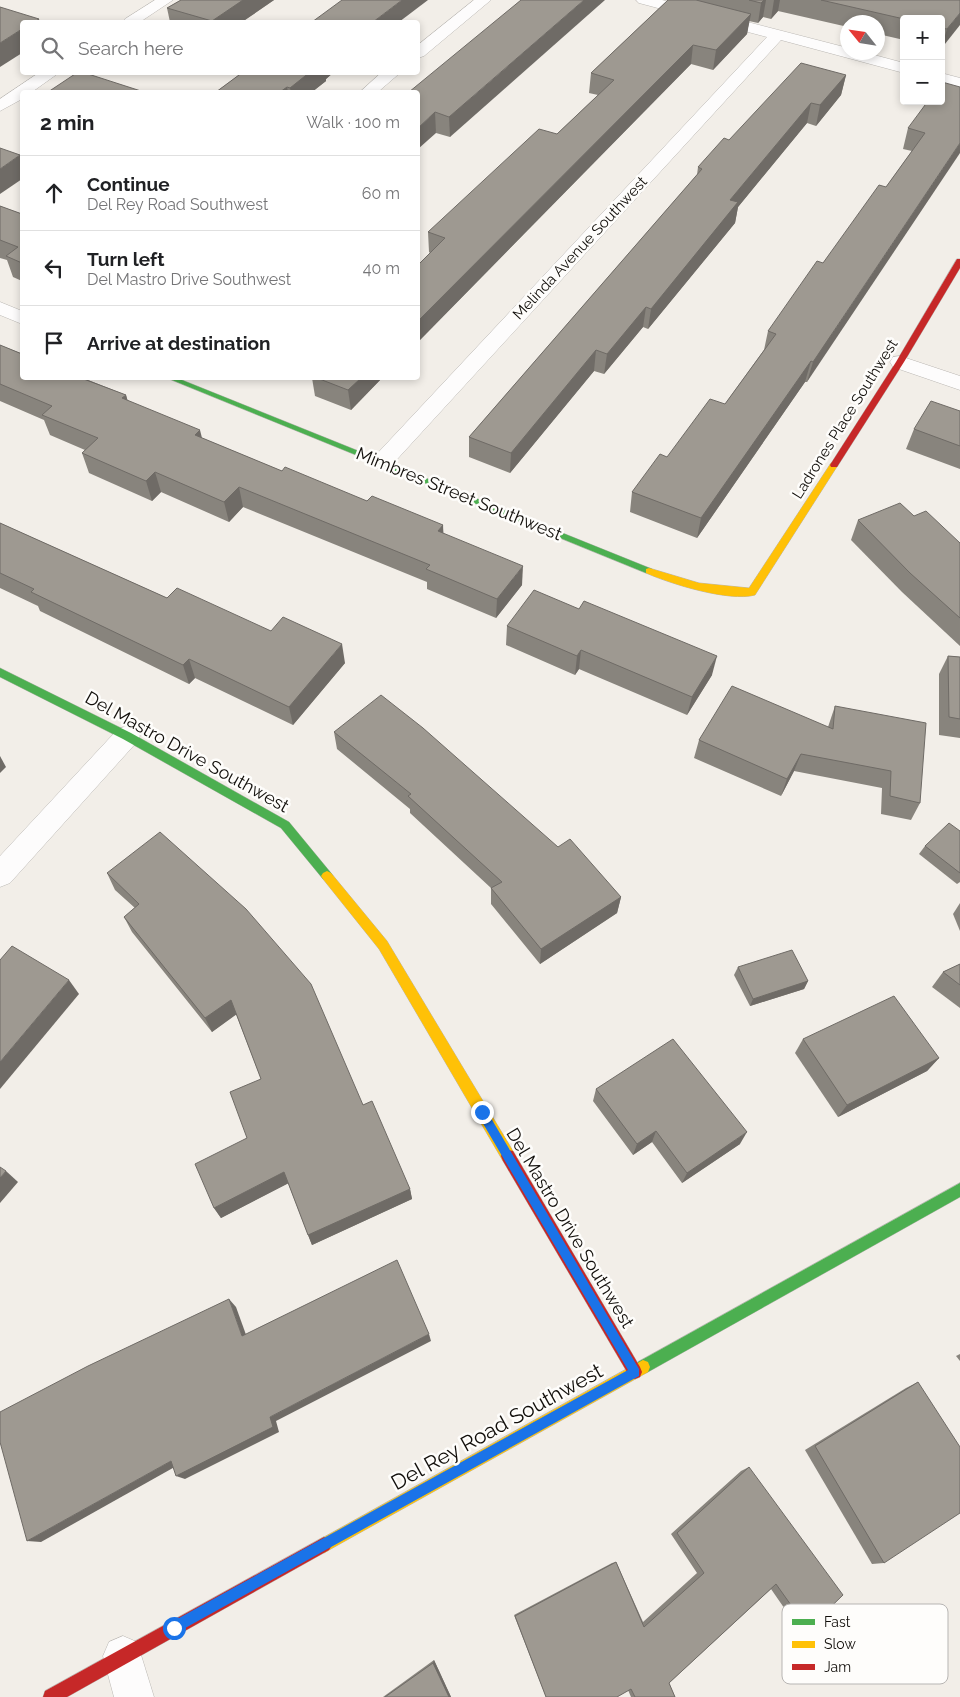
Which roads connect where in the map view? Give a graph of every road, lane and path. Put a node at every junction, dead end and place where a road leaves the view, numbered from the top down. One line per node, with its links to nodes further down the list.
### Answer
1 (165, 0): 4 (street)
2 (483, 0): 6 (street)
3 (644, 0): 5 (street)
4 (133, 20)
5 (778, 35): 7 (street); 22 (street, Melinda Avenue Southwest)
6 (420, 51)
7 (900, 67)
8 (47, 75): 12 (street)
9 (389, 75): 13 (street)
10 (945, 79): 11 (street)
11 (960, 83)
12 (24, 90)
13 (370, 90)
14 (20, 93): 15 (street)
15 (0, 106)
16 (960, 261): 19 (street, Ladrones Place Southwest)
17 (0, 308): 18 (street)
18 (20, 317)
19 (900, 362): 21 (street); 23 (street, Ladrones Place Southwest)
20 (176, 380): 22 (street, Mimbres Street Southwest)
21 (960, 383)
22 (382, 462): 23 (street, Mimbres Street Southwest)
23 (752, 592)
24 (0, 672): 25 (street, Del Mastro Drive Southwest)
25 (127, 736): 26 (street); 28 (street, Del Mastro Drive Southwest)
26 (0, 875)
27 (960, 1190): 28 (street, Del Rey Road Southwest)
28 (635, 1372): 29 (street, Del Rey Road Southwest)
29 (123, 1656): 30 (street, Del Rey Road Southwest); 31 (street)
30 (51, 1697)
31 (134, 1697)

